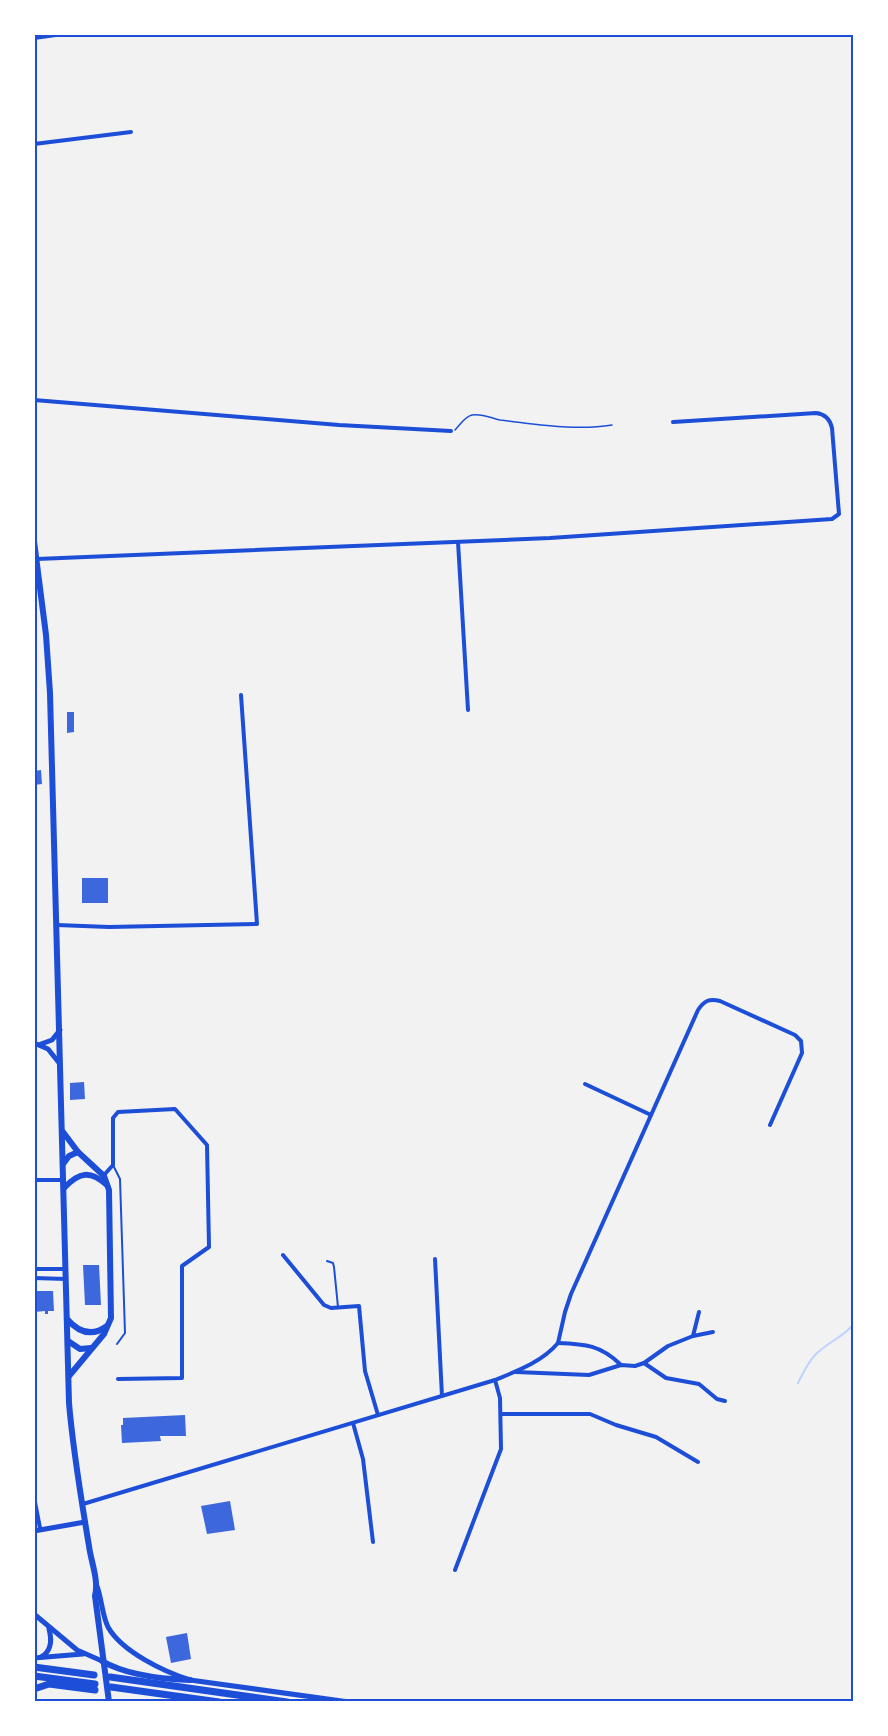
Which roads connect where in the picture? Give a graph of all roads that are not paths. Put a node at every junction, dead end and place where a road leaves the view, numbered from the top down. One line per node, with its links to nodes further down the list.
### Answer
1 (63, 34): 2 (street)
2 (34, 38)
3 (131, 132): 4 (street)
4 (34, 144)
5 (34, 400): 7 (street)
6 (673, 422): 9 (street)
7 (451, 431)
8 (34, 541): 10 (main road)
9 (458, 542): 10 (street); 12 (street)
10 (37, 559): 13 (main road)
11 (241, 695): 13 (street)
12 (468, 710)
13 (57, 925): 14 (main road)
14 (60, 1029): 15 (street); 16 (main road)
15 (38, 1044): 16 (street)
16 (60, 1065): 20 (main road)
17 (585, 1084): 18 (street)
18 (651, 1115): 19 (street); 43 (street)
19 (770, 1125)
20 (62, 1130): 21 (main road); 22 (main road)
21 (63, 1147): 22 (main road); 23 (main road)
22 (78, 1152): 23 (main road); 25 (main road)
23 (63, 1164): 27 (main road)
24 (113, 1165): 25 (street); 44 (lane); 50 (street)
25 (104, 1176): 28 (main road)
26 (34, 1180): 27 (street)
27 (64, 1184): 28 (main road); 33 (main road)
28 (107, 1185): 39 (main road)
29 (283, 1255): 36 (street)
30 (435, 1259): 52 (street)
31 (327, 1261): 36 (lane)
32 (34, 1269): 33 (street)
33 (66, 1269): 35 (main road)
34 (34, 1278): 35 (street)
35 (66, 1279): 38 (main road)
36 (338, 1308): 55 (street)
37 (699, 1312): 41 (street)
38 (67, 1318): 39 (main road); 42 (main road)
39 (109, 1324): 45 (main road)
40 (713, 1332): 41 (street)
41 (693, 1336): 46 (street)
42 (68, 1341): 45 (main road); 49 (main road)
43 (558, 1343): 47 (street); 48 (street)
44 (117, 1344)
45 (94, 1346): 49 (main road)
46 (644, 1363): 47 (street); 53 (street)
47 (621, 1365): 48 (street)
48 (515, 1372): 51 (street)
49 (69, 1376): 59 (main road)
50 (118, 1379)
51 (495, 1380): 52 (street); 54 (street)
52 (442, 1396): 55 (street)
53 (725, 1401)
54 (501, 1414): 57 (street); 64 (street)
55 (378, 1415): 56 (street)
56 (353, 1423): 59 (street); 63 (street)
57 (698, 1462)
58 (34, 1497): 62 (street)
59 (82, 1504): 61 (main road)
60 (34, 1522): 62 (street)
61 (85, 1522): 62 (street); 65 (main road)
62 (37, 1530)
63 (373, 1542)
64 (455, 1570)
65 (97, 1586): 70 (main road); 75 (street)
66 (34, 1614): 67 (street)
67 (49, 1627): 68 (street); 69 (street)
68 (84, 1654): 69 (street); 70 (street)
69 (34, 1658)
70 (102, 1661): 75 (main road); 78 (main road)
71 (34, 1667): 72 (highway)
72 (94, 1675)
73 (34, 1676): 76 (highway)
74 (110, 1677): 80 (highway)
75 (190, 1680): 81 (street)
76 (34, 1689)
77 (112, 1689): 79 (highway)
78 (109, 1700)
79 (219, 1701)
80 (287, 1701)
81 (349, 1701)

